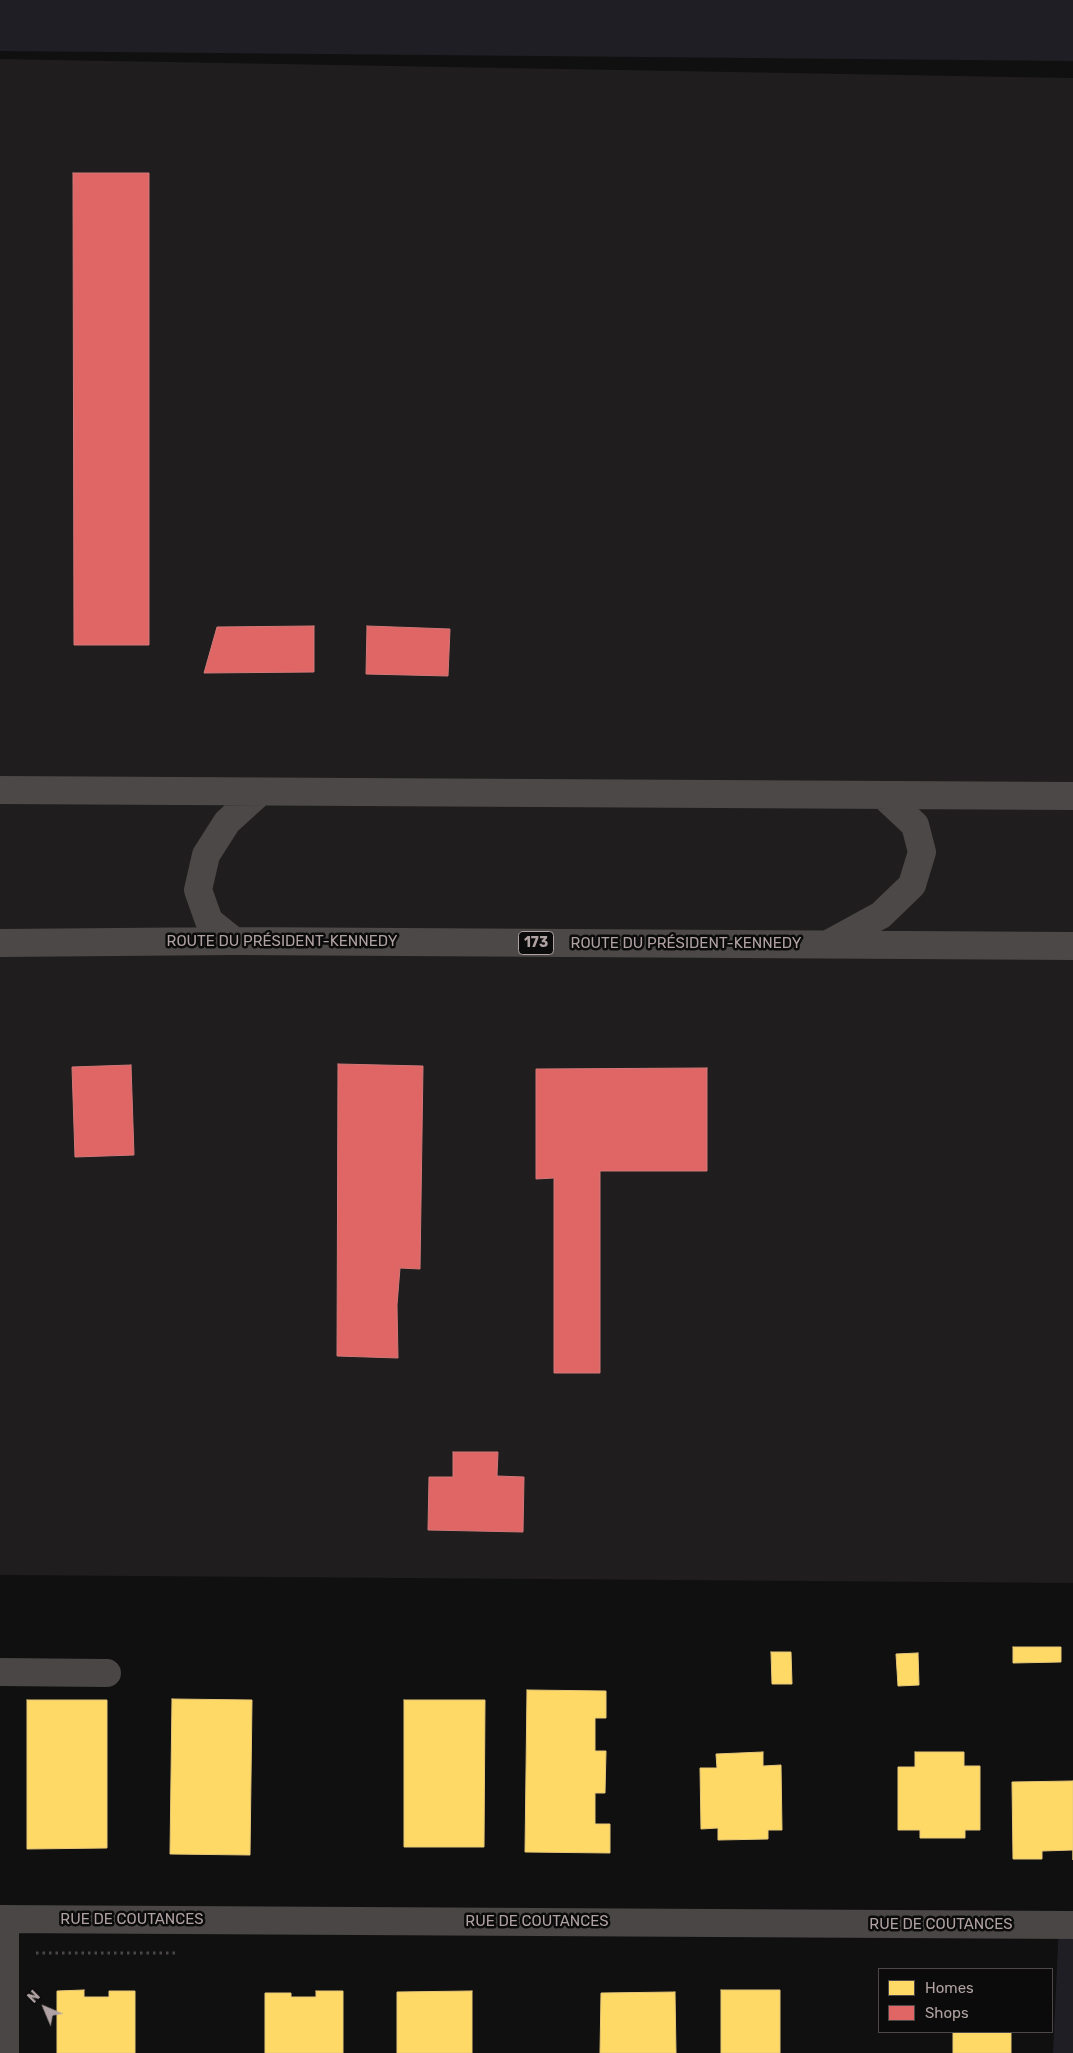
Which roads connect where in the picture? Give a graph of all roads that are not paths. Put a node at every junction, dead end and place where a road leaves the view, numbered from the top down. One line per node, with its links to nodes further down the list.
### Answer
1 (0, 790): 2 (main road)
2 (260, 792): 3 (main road); 5 (main road)
3 (883, 795): 4 (main road); 7 (main road)
4 (1073, 796)
5 (234, 941): 6 (main road, ROUTE DU PRÉSIDENT-KENNEDY / 173); 7 (main road, ROUTE DU PRÉSIDENT-KENNEDY / 173)
6 (0, 943)
7 (827, 945): 8 (main road, ROUTE DU PRÉSIDENT-KENNEDY / 173)
8 (1073, 946)
9 (0, 1672): 10 (street)
10 (107, 1673)
11 (2, 1919): 12 (street, RUE DE COUTANCES); 13 (street)
12 (1073, 1925)
13 (5, 2053)

